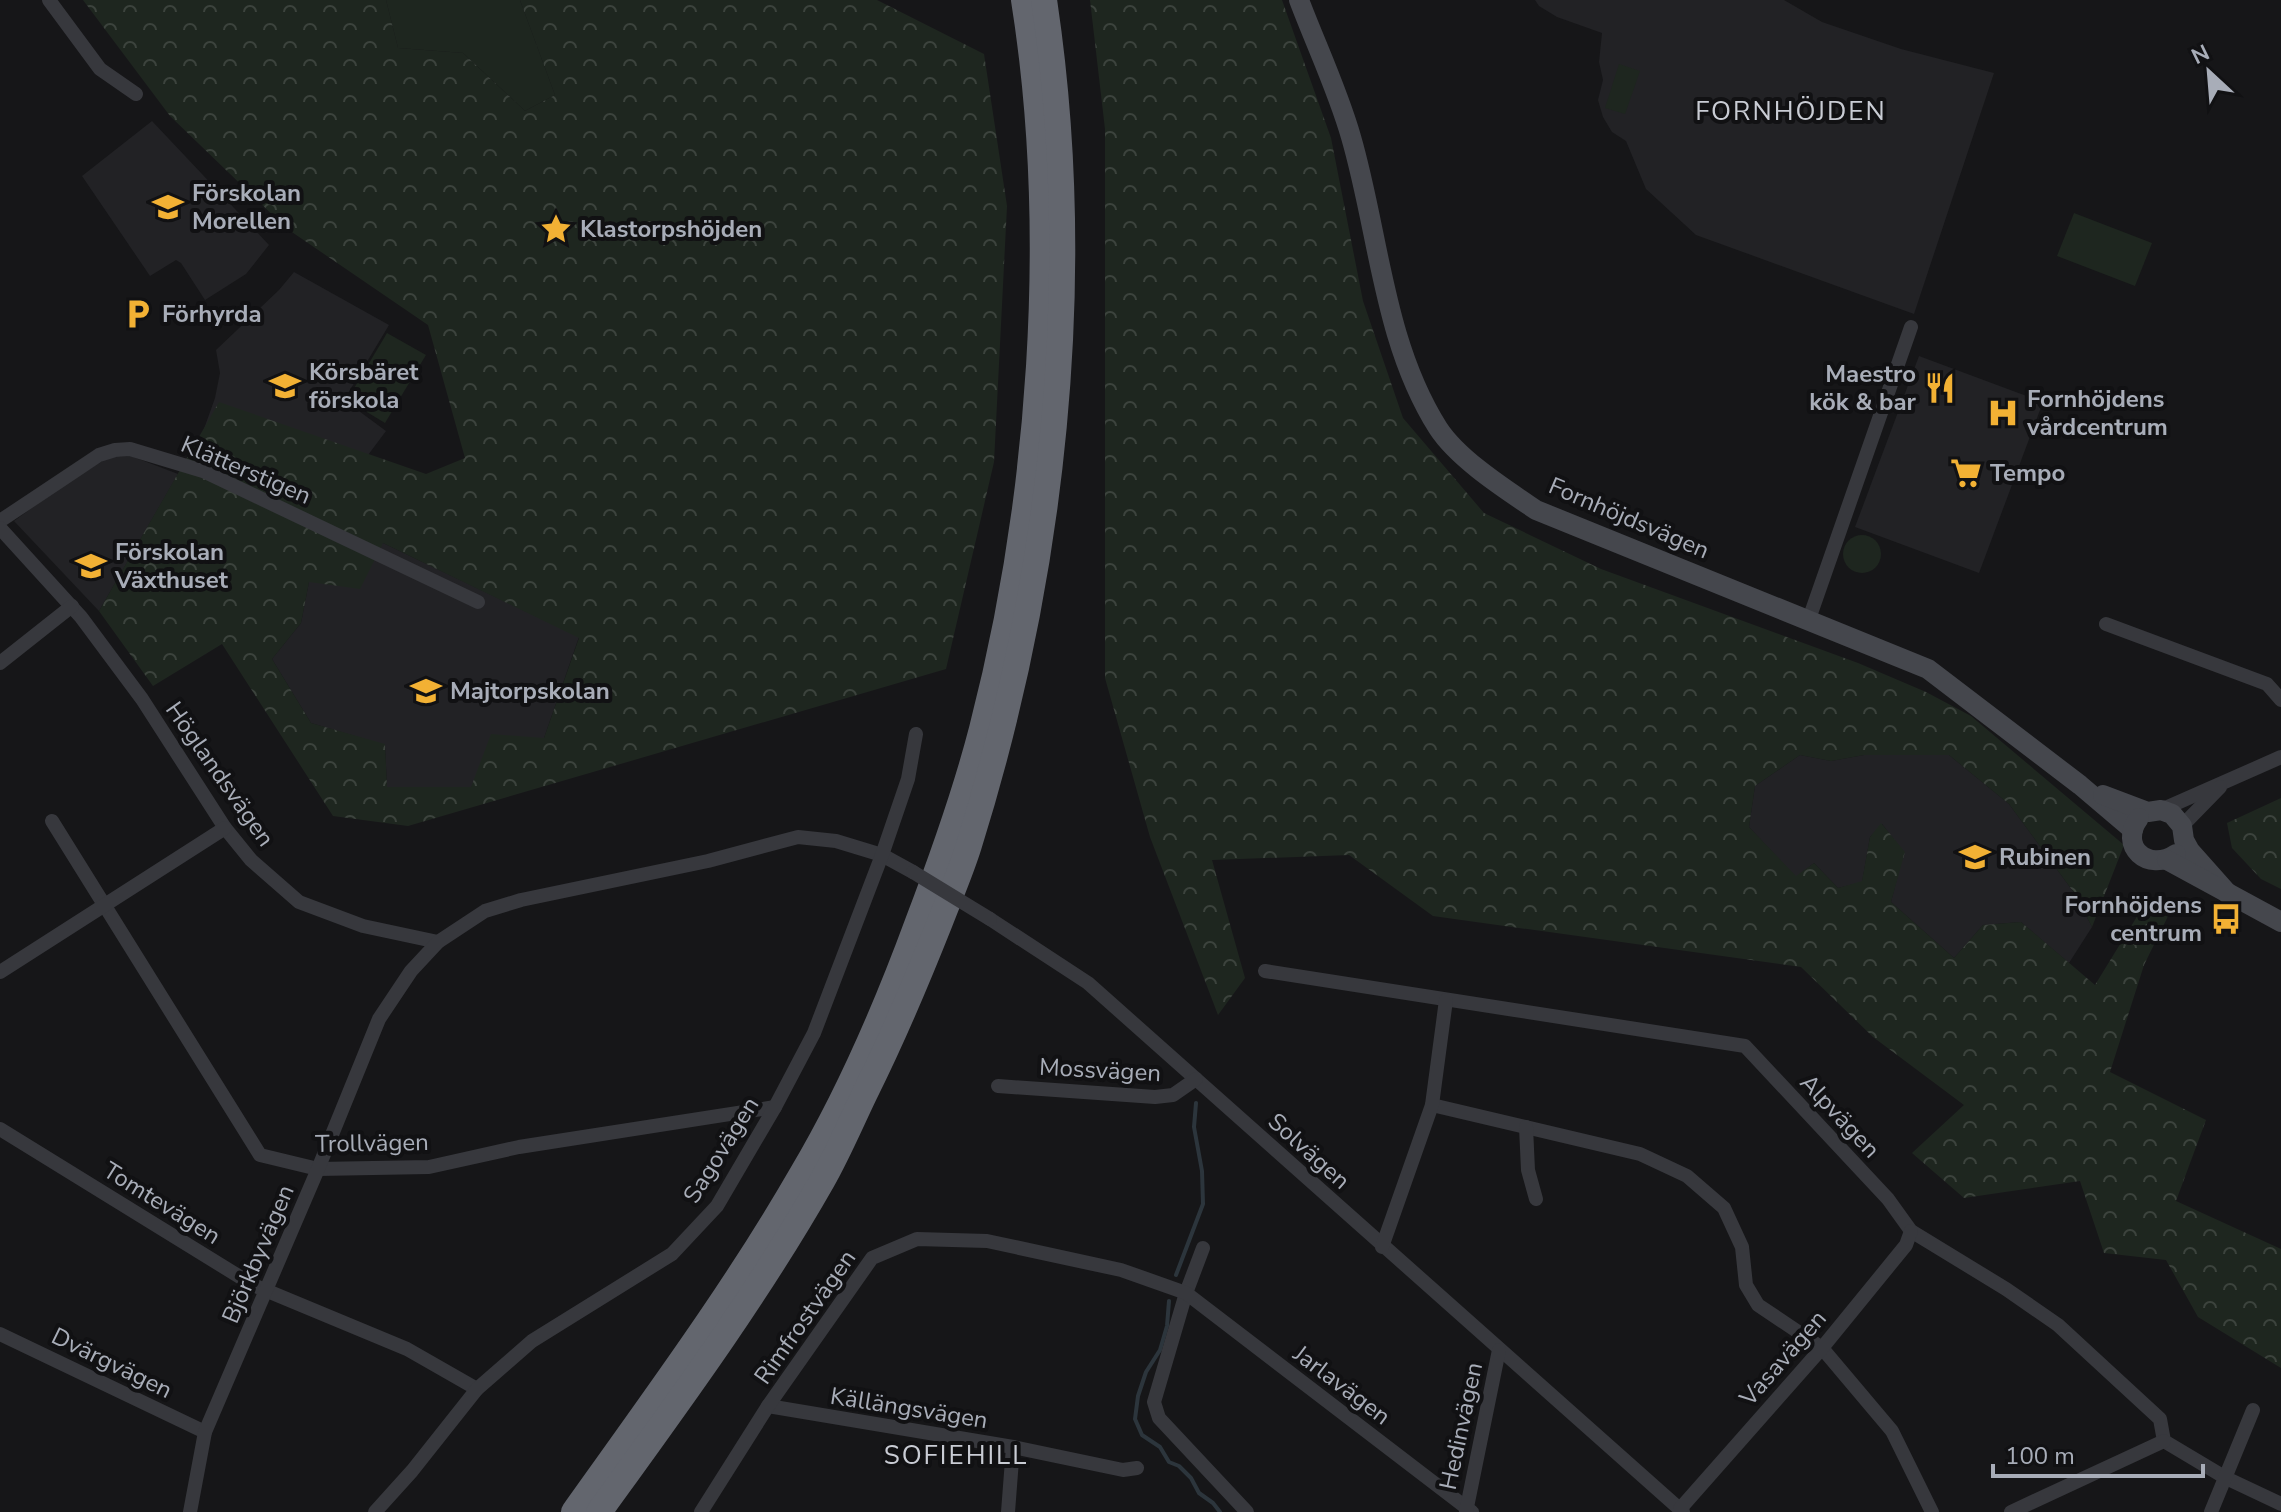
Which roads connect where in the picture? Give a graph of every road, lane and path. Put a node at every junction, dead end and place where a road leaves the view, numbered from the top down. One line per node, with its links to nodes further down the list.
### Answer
1 (49, 0): 5 (street)
2 (1024, 0): 62 (highway)
3 (1044, 0): 63 (highway)
4 (1299, 0): 11 (street, Fornhöjdsvägen)
5 (136, 94)
6 (1911, 327): 11 (street)
7 (0, 521): 9 (street, Klätterstigen)
8 (0, 528): 10 (street, Höglandsvägen)
9 (478, 602)
10 (72, 606): 13 (street); 21 (street, Höglandsvägen)
11 (1809, 619): 18 (street, Fornhöjdsvägen)
12 (2106, 624): 14 (street)
13 (0, 663)
14 (2281, 700)
15 (916, 734): 24 (street, Sagovägen)
16 (2281, 757): 17 (street)
17 (2229, 778): 19 (street); 23 (street)
18 (2080, 785): 19 (street, Fornhöjdsvägen); 22 (street, Fornhöjdsvägen)
19 (2155, 811): 22 (street); 23 (street, Fornhöjdsvägen)
20 (52, 821): 27 (street, Trollvägen)
21 (225, 828): 27 (street); 29 (street, Höglandsvägen)
22 (2133, 830): 25 (street, Fornhöjdsvägen)
23 (2183, 833): 25 (street); 26 (street, Fornhöjdsvägen)
24 (882, 855): 29 (street); 33 (street, Solvägen, bridge); 36 (street, Sagovägen)
25 (2167, 860): 26 (street, Fornhöjdsvägen)
26 (2230, 896): 28 (street, Fornhöjdsvägen)
27 (104, 905): 31 (street); 39 (street, Trollvägen)
28 (2281, 922)
29 (438, 942): 39 (street, Björkbyvägen)
30 (1265, 971): 32 (street, Alpvägen)
31 (0, 972)
32 (1446, 1000): 35 (street); 41 (street, Alpvägen)
33 (1196, 1079): 34 (street, Mossvägen); 42 (street, Solvägen)
34 (998, 1086)
35 (1432, 1105): 37 (street); 42 (street)
36 (775, 1107): 39 (street, Trollvägen); 49 (street, Sagovägen)
37 (1526, 1127): 40 (street); 47 (street)
38 (0, 1129): 44 (street, Tomtevägen)
39 (318, 1169): 44 (street, Björkbyvägen)
40 (1536, 1199)
41 (1911, 1231): 47 (street, Vasavägen); 53 (street, Alpvägen)
42 (1382, 1247): 48 (street, Solvägen)
43 (1203, 1248): 45 (street)
44 (266, 1291): 49 (street, Tomtevägen); 52 (street, Björkbyvägen)
45 (1186, 1293): 50 (street, Rimfrostvägen); 58 (street, Jarlavägen); 66 (street)
46 (0, 1334): 52 (street, Dvärgvägen)
47 (1822, 1348): 59 (street, Vasavägen); 67 (street)
48 (1499, 1350): 58 (street, Hedinvägen); 59 (street, Solvägen)
49 (477, 1389): 61 (street, Sagovägen)
50 (768, 1406): 54 (street, Källängsvägen); 64 (street, Rimfrostvägen)
51 (2253, 1410): 56 (street)
52 (205, 1432): 60 (street, Björkbyvägen)
53 (2164, 1441): 56 (street); 68 (street)
54 (1013, 1447): 55 (street, Källängsvägen); 65 (street)
55 (1137, 1468)
56 (2226, 1478): 57 (street); 69 (street)
57 (2281, 1504)
58 (1468, 1510)
59 (1682, 1511)
60 (190, 1512)
61 (375, 1512)
62 (574, 1512)
63 (599, 1512)
64 (701, 1512)
65 (1008, 1512)
66 (1247, 1512)
67 (1932, 1512)
68 (2011, 1512)
69 (2211, 1512)

